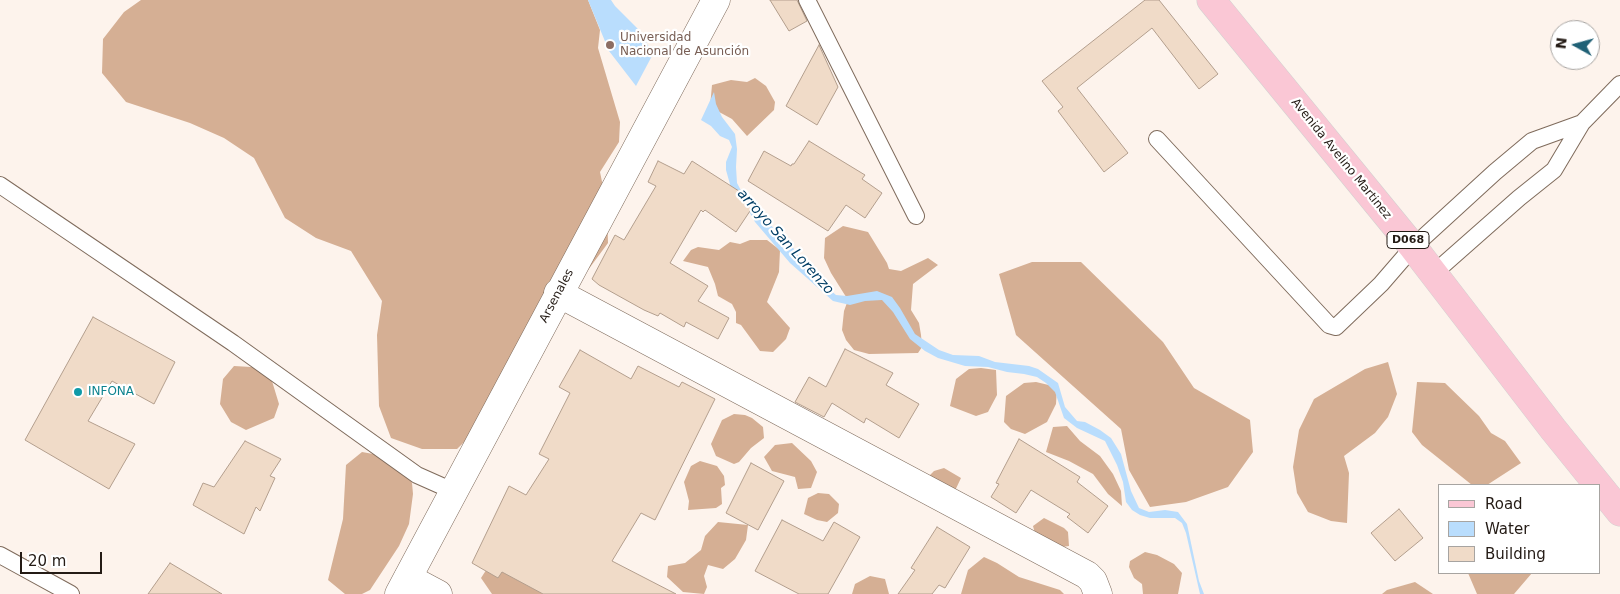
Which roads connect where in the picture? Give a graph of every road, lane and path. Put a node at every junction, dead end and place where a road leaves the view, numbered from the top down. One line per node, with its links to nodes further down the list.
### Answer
1 (716, 0): 11 (main road, Arsenales)
2 (807, 0): 8 (lane)
3 (1210, 0): 9 (main road, Avenida Avelino Martinez / D068)
4 (1620, 84): 5 (lane)
5 (1582, 123): 9 (lane); 10 (lane)
6 (1157, 139): 9 (lane)
7 (0, 186): 14 (lane)
8 (916, 216)
9 (1413, 247): 10 (main road, Avenida Avelino Martinez / D068)
10 (1434, 273): 12 (main road, Avenida Avelino Martinez / D068)
11 (558, 293): 14 (main road, Arsenales); 18 (main road)
12 (1597, 484)
13 (1600, 487): 15 (main road, Avenida Avelino Martinez / D068)
14 (453, 491): 17 (main road, Arsenales)
15 (1620, 512)
16 (0, 555): 19 (lane)
17 (404, 586): 20 (main road)
18 (1096, 591)
19 (71, 594)
20 (438, 594)

